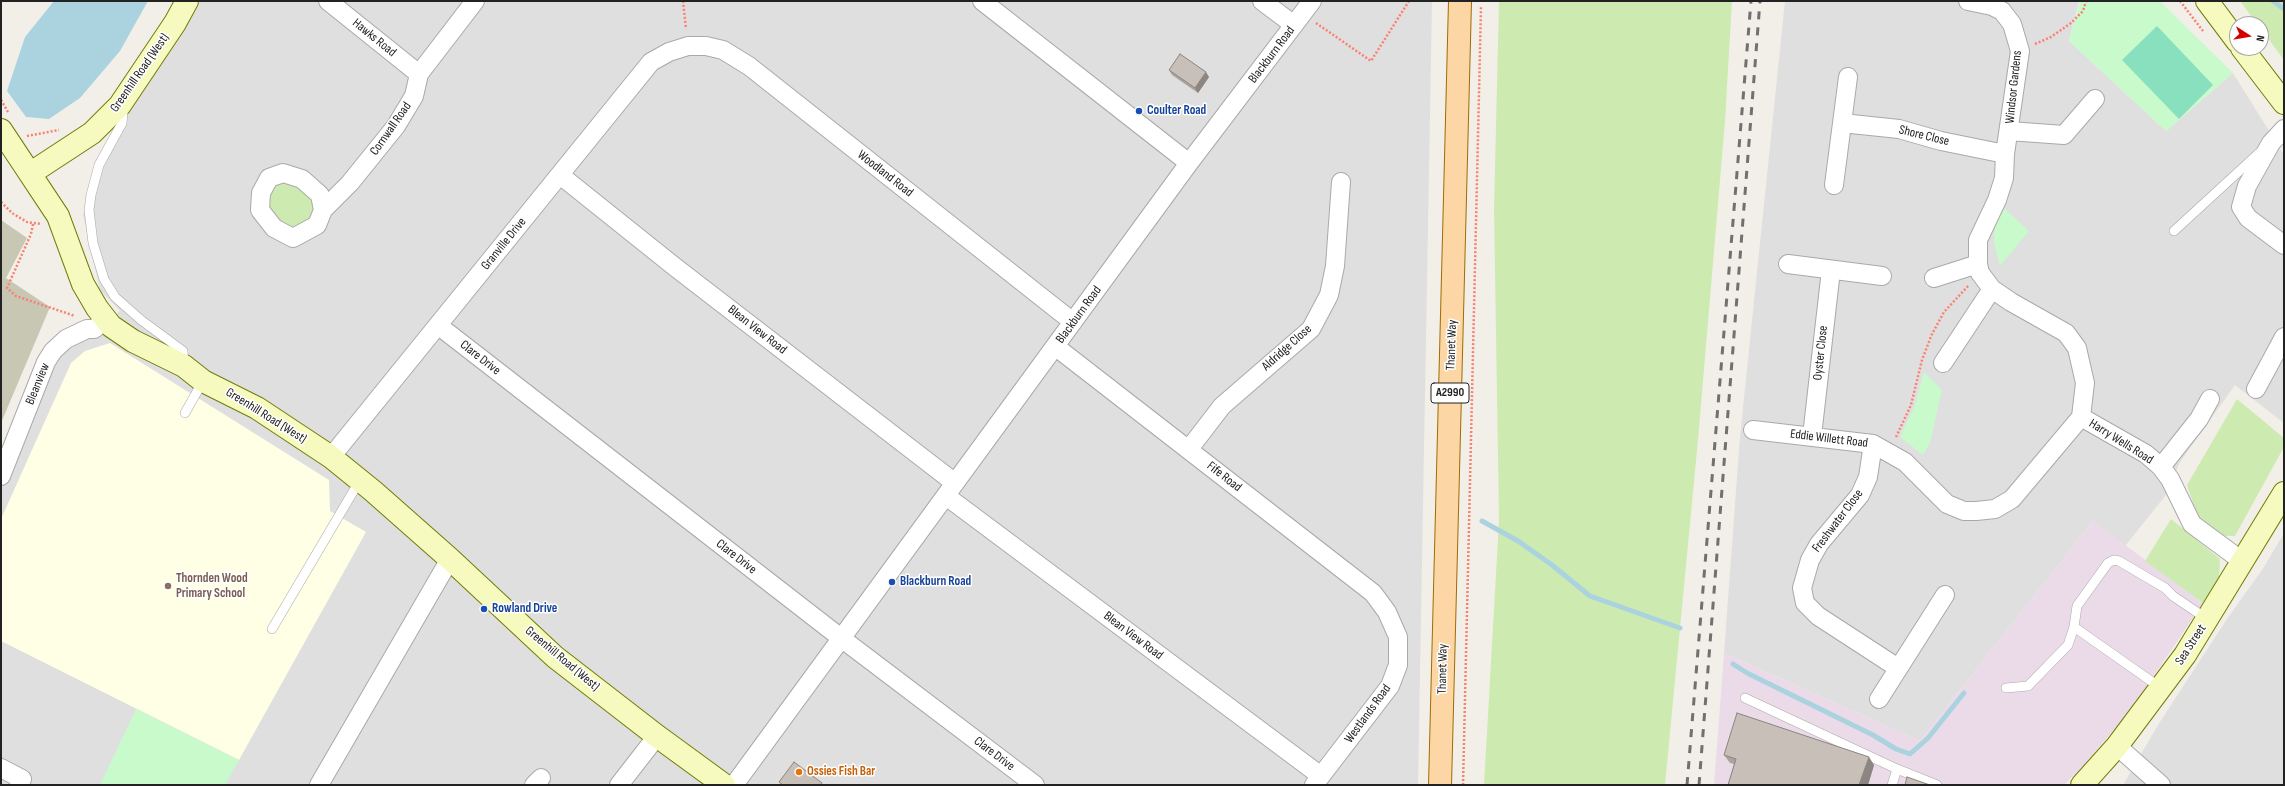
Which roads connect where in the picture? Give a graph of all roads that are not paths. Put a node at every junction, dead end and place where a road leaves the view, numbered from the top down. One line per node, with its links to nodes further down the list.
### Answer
1 (187, 1): 17 (street, Greenhill Road (West))
2 (328, 1): 13 (street, Hawks Road)
3 (475, 1): 13 (street, Cornwall Road)
4 (982, 1): 24 (street)
5 (1262, 1): 9 (street)
6 (1460, 1): 84 (main road, Thanet Way / A2990)
7 (1968, 1): 21 (street, Windsor Gardens)
8 (2208, 1): 10 (street)
9 (1303, 14): 24 (street, Blackburn Road)
10 (2229, 30)
11 (688, 46): 26 (street, Granville Drive); 39 (street, Woodland Road)
12 (2248, 56): 16 (street)
13 (420, 74): 29 (street, Cornwall Road)
14 (1848, 77): 18 (street)
15 (2095, 99): 21 (street, Windsor Gardens)
16 (2284, 103)
17 (120, 105): 25 (street, Greenhill Road (West)); 44 (lane)
18 (1842, 122): 23 (street, Shore Close); 27 (street)
19 (6, 123): 25 (street)
20 (2284, 129): 22 (street)
21 (2009, 131): 23 (street, Windsor Gardens)
22 (2271, 142): 30 (lane); 31 (street)
23 (2005, 154): 33 (street, Windsor Gardens)
24 (1189, 164): 39 (street, Blackburn Road)
25 (31, 173): 38 (street, Greenhill Road (West))
26 (560, 175): 40 (street, Granville Drive); 58 (street, Blean View Road)
27 (1834, 185)
28 (1334, 193): 53 (street, Aldridge Close)
29 (323, 210)
30 (2174, 231)
31 (2284, 245)
32 (1788, 264): 34 (street)
33 (1978, 264): 36 (street); 37 (street, Windsor Gardens)
34 (1830, 270): 35 (street); 51 (street, Oyster Close)
35 (1882, 276)
36 (1934, 278)
37 (1992, 289): 43 (street); 49 (street, Windsor Gardens)
38 (105, 320): 44 (street, Greenhill Road (West)); 56 (street, Bleanview)
39 (1073, 322): 42 (street, Blackburn Road)
40 (439, 326): 54 (street, Granville Drive); 67 (street, Clare Drive)
41 (2284, 337): 46 (street)
42 (1056, 346): 53 (street, Fife Road); 58 (street, Blackburn Road)
43 (1943, 362)
44 (184, 366): 45 (street, Greenhill Road (West))
45 (203, 381): 48 (lane); 54 (street, Greenhill Road (West))
46 (2256, 388)
47 (2210, 399): 55 (street, Harry Wells Road)
48 (185, 413)
49 (2081, 417): 52 (street, Eddie Willett Road); 55 (street, Harry Wells Road)
50 (1753, 430): 51 (street, Eddie Willett Road)
51 (1812, 436): 52 (street, Eddie Willett Road)
52 (1873, 444): 68 (street, Freshwater Close)
53 (1189, 449): 63 (street, Fife Road)
54 (332, 457): 57 (street, Greenhill Road (West))
55 (2161, 467): 61 (street, Harry Wells Road)
56 (1, 476)
57 (360, 480): 60 (street, Greenhill Road (West)); 66 (lane)
58 (951, 490): 67 (street, Blackburn Road); 77 (street, Blean View Road)
59 (2284, 493): 61 (street, Sea Street)
60 (450, 559): 73 (street, Greenhill Road (West)); 79 (street)
61 (2242, 561): 64 (street, Sea Street)
62 (1945, 595): 68 (street)
63 (1387, 612): 77 (street, Westlands Road)
64 (2208, 619): 65 (lane); 70 (street, Sea Street)
65 (2074, 627): 69 (lane); 70 (lane)
66 (272, 629)
67 (841, 638): 82 (street, Blackburn Road); 83 (street, Clare Drive)
68 (1898, 668): 72 (street)
69 (2006, 688)
70 (2161, 688): 74 (street, Sea Street)
71 (1745, 698): 76 (lane)
72 (1879, 699)
73 (657, 736): 80 (street); 81 (street, Greenhill Road (West))
74 (2117, 746): 87 (street, Sea Street); 88 (street)
75 (1, 768): 78 (street)
76 (1897, 769): 85 (lane); 86 (lane)
77 (1317, 781)
78 (20, 785)
79 (319, 785)
80 (619, 785)
81 (724, 785)
82 (734, 785)
83 (1035, 785)
84 (1440, 785)
85 (1892, 785)
86 (1938, 785)
87 (2082, 785)
88 (2161, 785)

